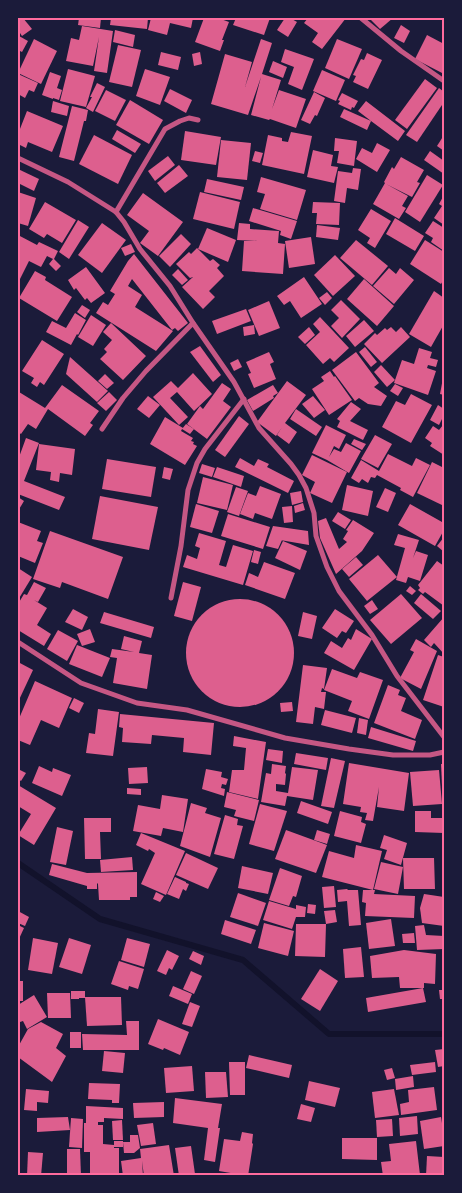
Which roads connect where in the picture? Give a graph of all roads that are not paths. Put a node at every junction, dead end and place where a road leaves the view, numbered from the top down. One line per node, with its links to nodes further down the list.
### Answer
1 (361, 18): 2 (street)
2 (444, 81)
3 (198, 120): 5 (street)
4 (18, 158): 5 (street)
5 (116, 212): 6 (street)
6 (193, 323): 7 (street); 8 (street)
7 (244, 399): 9 (street); 11 (street)
8 (102, 429)
9 (172, 598)
10 (18, 642): 12 (street)
11 (444, 737)
12 (444, 752)

